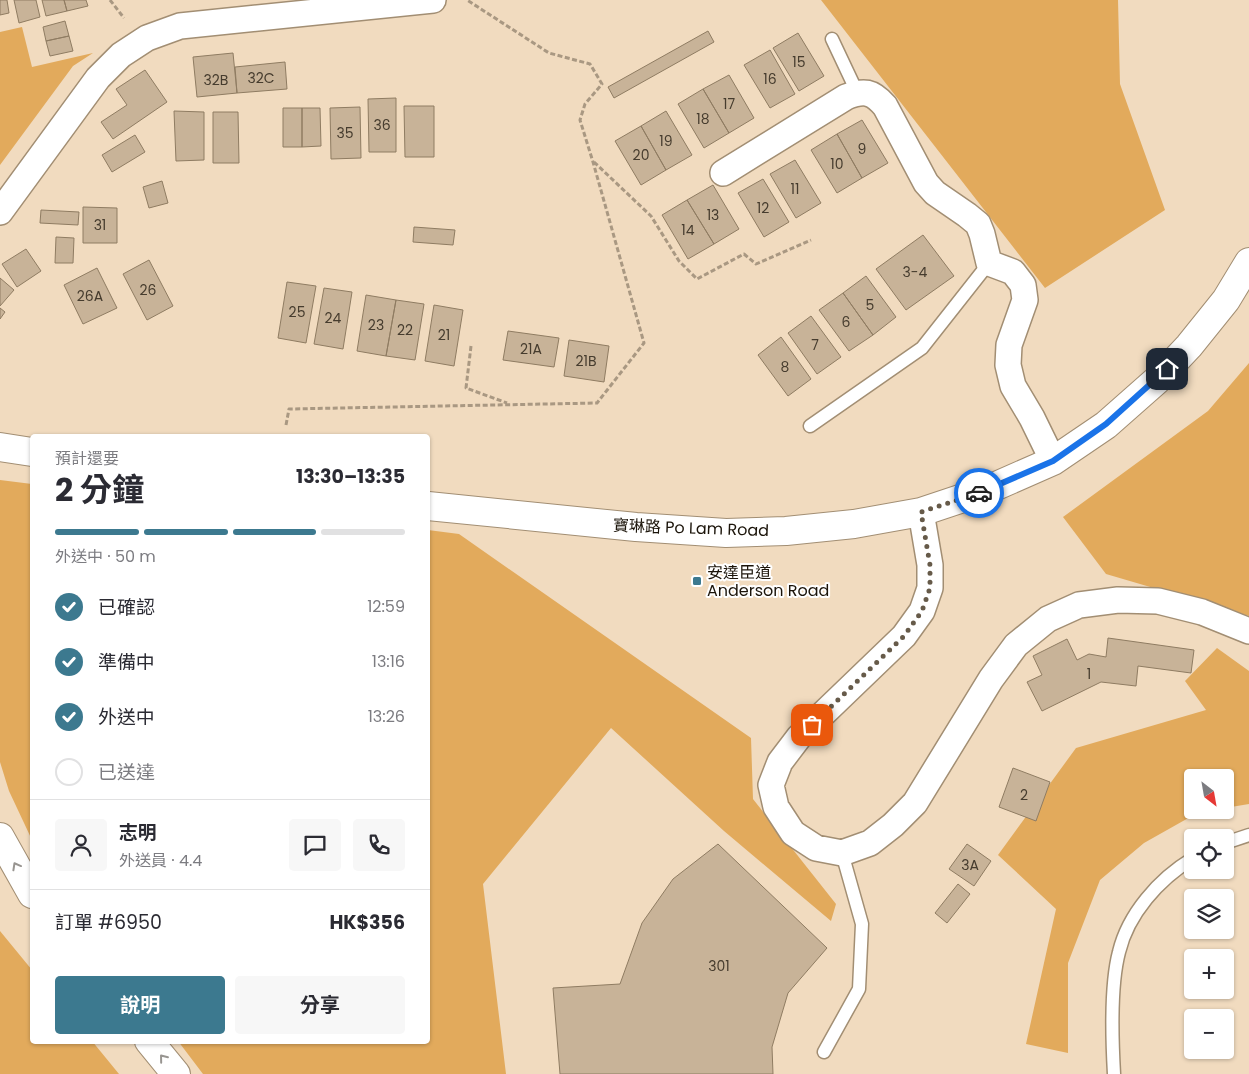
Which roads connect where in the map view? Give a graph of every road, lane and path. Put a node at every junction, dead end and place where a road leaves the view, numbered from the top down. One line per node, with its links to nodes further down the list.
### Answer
1 (433, 0): 3 (street)
2 (467, 0): 6 (path)
3 (272, 8): 8 (street)
4 (832, 39): 5 (lane)
5 (857, 92): 7 (street); 11 (street)
6 (594, 162): 9 (path); 13 (path)
7 (723, 173)
8 (0, 212)
9 (811, 240)
10 (1249, 262): 18 (main road, 寶琳路 Po Lam Road)
11 (989, 263): 15 (lane); 18 (street)
12 (471, 346): 13 (path)
13 (510, 404): 14 (path)
14 (286, 425)
15 (810, 426)
16 (0, 447): 17 (main road)
17 (30, 452)
18 (1053, 461): 20 (main road, 寶琳路 Po Lam Road)
19 (430, 506): 20 (main road, 寶琳路 Po Lam Road)
20 (921, 512): 25 (street)
21 (1249, 630): 25 (street)
22 (1249, 835): 24 (lane)
23 (0, 837): 27 (main road, one-way to 23)
24 (1234, 840)
25 (842, 853): 29 (lane)
26 (1184, 865): 31 (lane)
27 (30, 890)
28 (151, 1044): 30 (main road, one-way to 28)
29 (824, 1052)
30 (176, 1074)
31 (1114, 1074)

